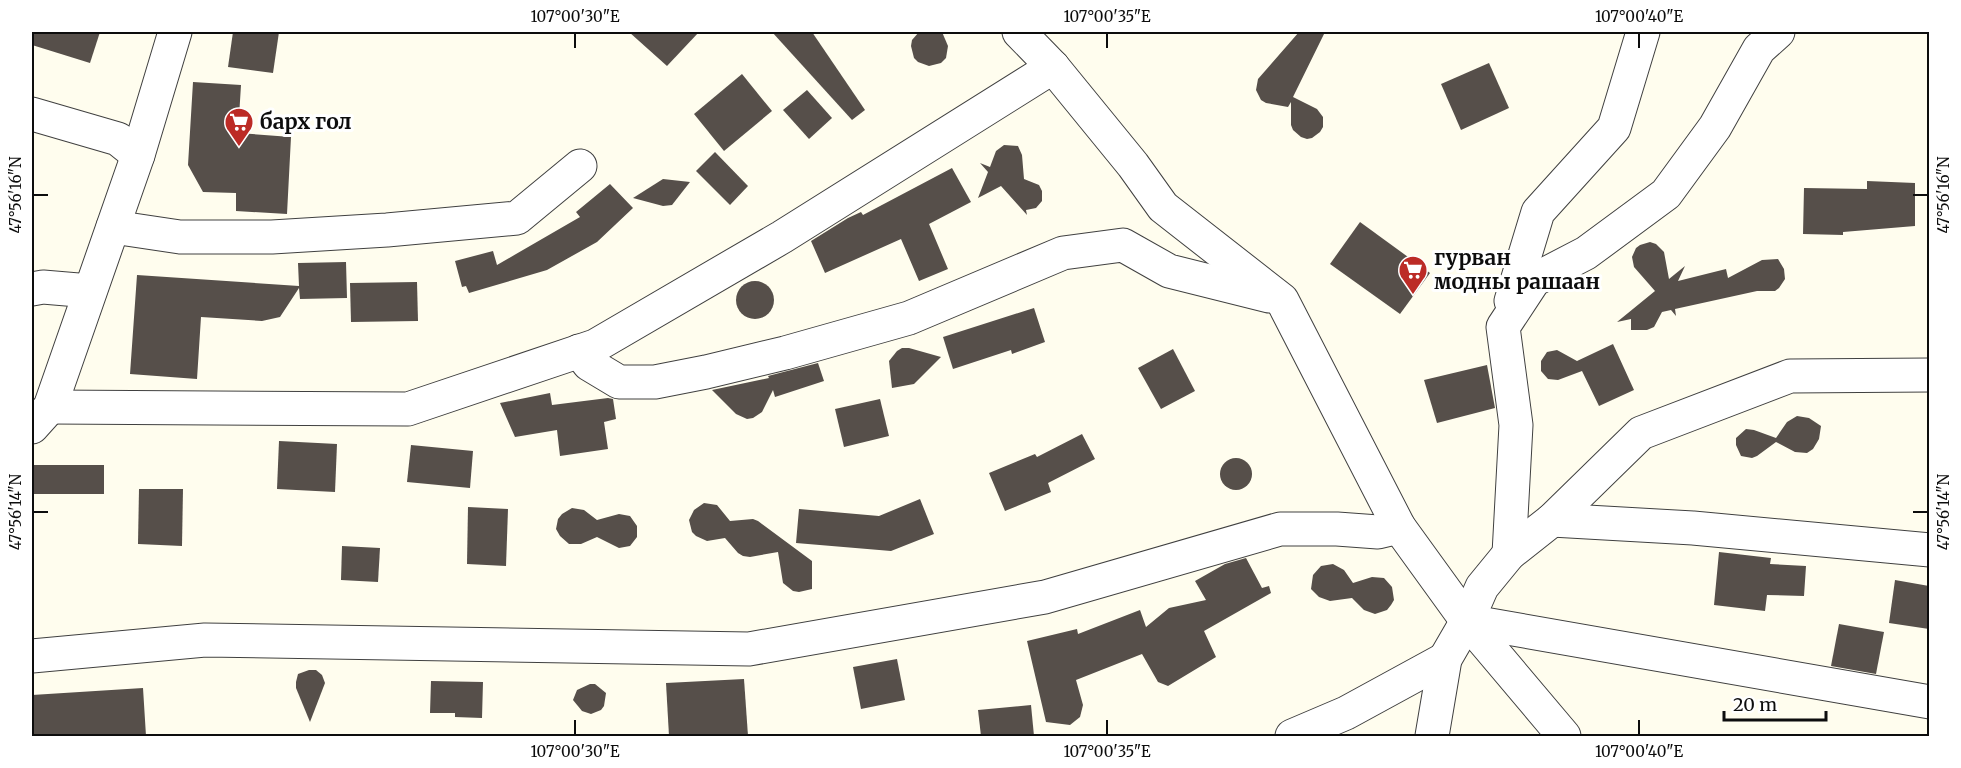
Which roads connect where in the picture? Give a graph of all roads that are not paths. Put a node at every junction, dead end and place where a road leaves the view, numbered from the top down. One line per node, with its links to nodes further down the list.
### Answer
1 (175, 32): 7 (street)
2 (1019, 32): 5 (street)
3 (1643, 32): 13 (street)
4 (1778, 32): 13 (street)
5 (1053, 67): 12 (street); 14 (street)
6 (32, 114): 7 (street)
7 (138, 155): 9 (street)
8 (580, 166): 9 (street)
9 (113, 227): 11 (street)
10 (32, 289): 11 (street)
11 (90, 291): 16 (street)
12 (1282, 300): 14 (street); 18 (street)
13 (1503, 327): 20 (street)
14 (579, 351): 16 (street)
15 (1929, 375): 17 (street)
16 (41, 417)
17 (1552, 520): 19 (street); 20 (street)
18 (1399, 527): 21 (street); 22 (street)
19 (1929, 550)
20 (1509, 554): 21 (street)
21 (1467, 621): 23 (street); 24 (street); 27 (street)
22 (32, 656)
23 (1445, 659): 25 (street); 26 (street)
24 (1929, 702)
25 (1292, 736)
26 (1432, 736)
27 (1564, 736)

